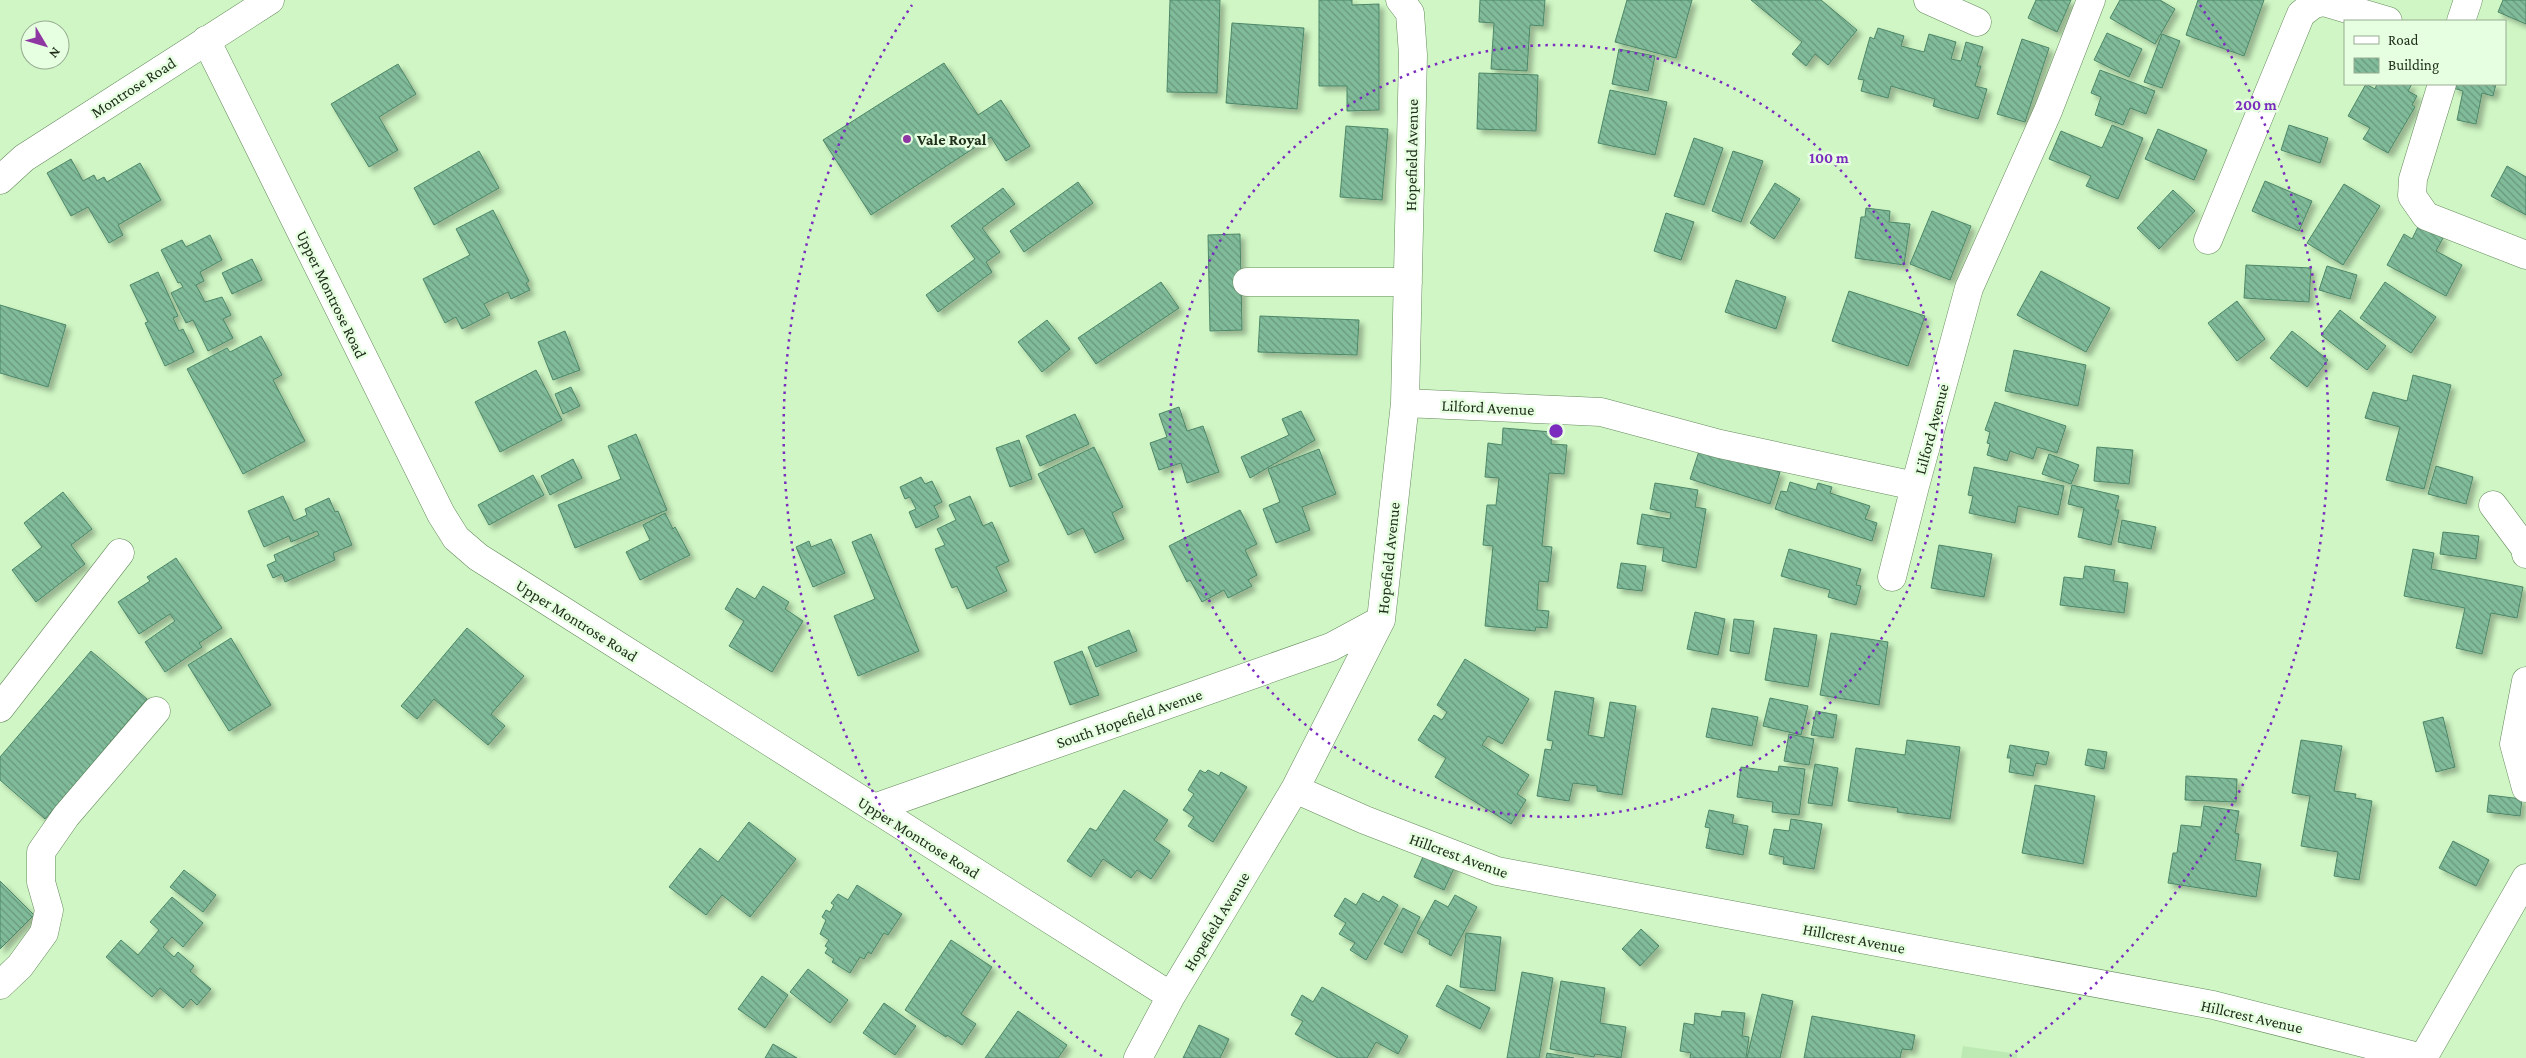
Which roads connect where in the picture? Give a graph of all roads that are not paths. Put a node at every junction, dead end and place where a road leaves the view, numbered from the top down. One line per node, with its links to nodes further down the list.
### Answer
1 (270, 0): 9 (street, Montrose Road)
2 (1400, 0): 15 (street, Hopefield Avenue)
3 (1928, 0): 8 (street)
4 (2091, 0): 17 (street, Lilford Avenue)
5 (2468, 0): 7 (street)
6 (2385, 20): 12 (street)
7 (2461, 20)
8 (1977, 22)
9 (206, 40): 11 (street, Montrose Road); 28 (street, Upper Montrose Road)
10 (2442, 85): 13 (street)
11 (0, 180)
12 (2208, 240)
13 (2526, 255)
14 (1247, 282): 15 (street)
15 (1408, 282): 16 (street, Hopefield Avenue)
16 (1405, 403): 17 (street, Lilford Avenue); 22 (street, Hopefield Avenue)
17 (1915, 486): 21 (street)
18 (2493, 505): 20 (street)
19 (120, 553): 24 (street)
20 (2526, 554)
21 (1892, 577)
22 (1381, 620): 27 (street, Hopefield Avenue); 28 (street, South Hopefield Avenue)
23 (2526, 681): 26 (street)
24 (0, 708)
25 (156, 710): 30 (street)
26 (2526, 788)
27 (1295, 789): 31 (street, Hopefield Avenue); 33 (street, Hillcrest Avenue)
28 (874, 808): 31 (street, Upper Montrose Road)
29 (2526, 878): 33 (street)
30 (0, 985)
31 (1172, 996): 32 (street, Hopefield Avenue)
32 (1138, 1058)
33 (2423, 1058)

